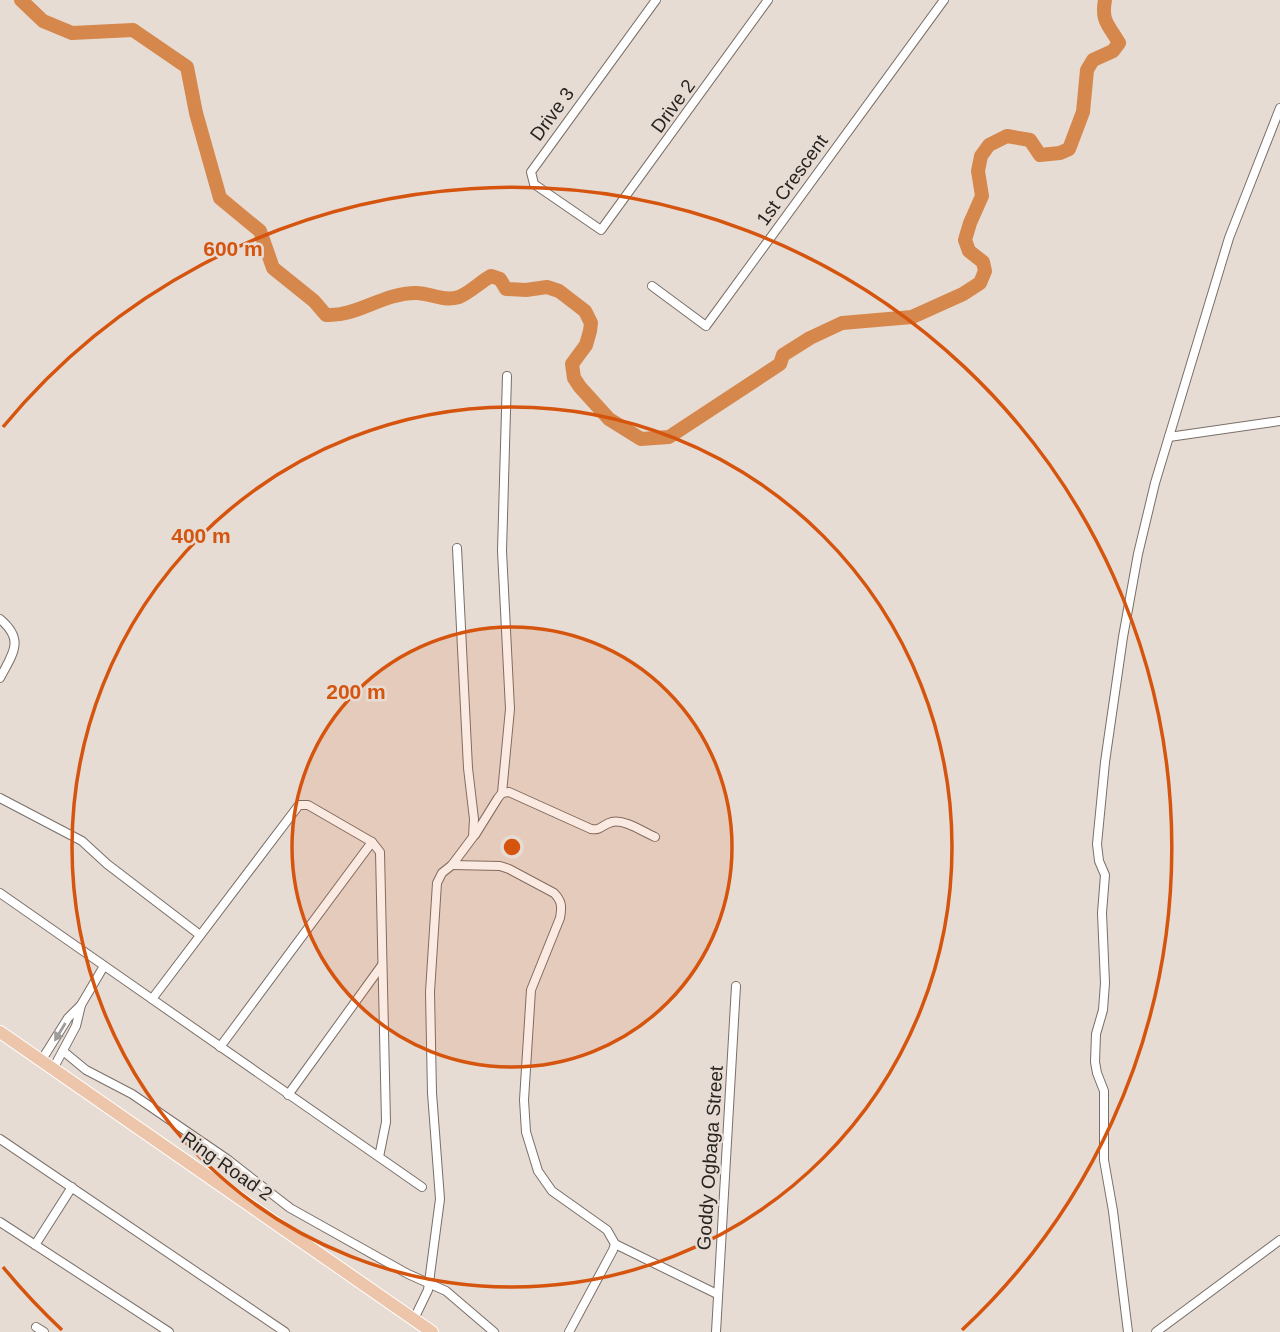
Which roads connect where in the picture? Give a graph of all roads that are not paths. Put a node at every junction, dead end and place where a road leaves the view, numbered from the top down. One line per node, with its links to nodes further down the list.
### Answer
1 (656, 0): 5 (street, Drive 3)
2 (768, 0): 5 (street, Drive 2)
3 (944, 0): 6 (street, 1st Crescent)
4 (1280, 108): 9 (street)
5 (601, 230)
6 (652, 286)
7 (507, 376): 13 (street)
8 (1280, 421): 9 (street)
9 (1169, 437): 49 (street)
10 (457, 548): 15 (street)
11 (0, 619): 12 (street)
12 (0, 678)
13 (502, 793): 15 (street); 16 (street)
14 (0, 798): 20 (street)
15 (473, 837): 18 (street)
16 (655, 837)
17 (372, 842): 20 (street); 21 (street); 27 (street)
18 (453, 865): 38 (street); 40 (street)
19 (0, 893): 22 (street)
20 (200, 935): 24 (street)
21 (382, 965): 31 (street); 33 (street)
22 (104, 966): 24 (street); 25 (street)
23 (736, 986): 41 (street, Goddy Ogbaga Street)
24 (152, 999): 27 (street)
25 (82, 1005): 28 (street); 29 (street, one-way to 29)
26 (0, 1032): 29 (main road, Ring Road 2)
27 (220, 1048): 31 (street)
28 (63, 1052): 30 (street); 40 (street)
29 (41, 1061): 30 (main road, Ring Road 2)
30 (53, 1069): 42 (main road, Ring Road 2)
31 (288, 1095): 33 (street)
32 (0, 1139): 35 (street)
33 (379, 1157): 34 (street)
34 (422, 1187)
35 (72, 1188): 39 (street); 44 (street)
36 (0, 1222): 39 (street)
37 (1280, 1240): 50 (street)
38 (615, 1244): 41 (street); 47 (street)
39 (35, 1245): 43 (street)
40 (429, 1284): 42 (street); 46 (street)
41 (717, 1294): 48 (street, Goddy Ogbaga Street)
42 (414, 1319): 45 (main road, Ring Road 2)
43 (169, 1332)
44 (285, 1332)
45 (432, 1332)
46 (494, 1332)
47 (569, 1332)
48 (716, 1332)
49 (1128, 1332)
50 (1156, 1332)

